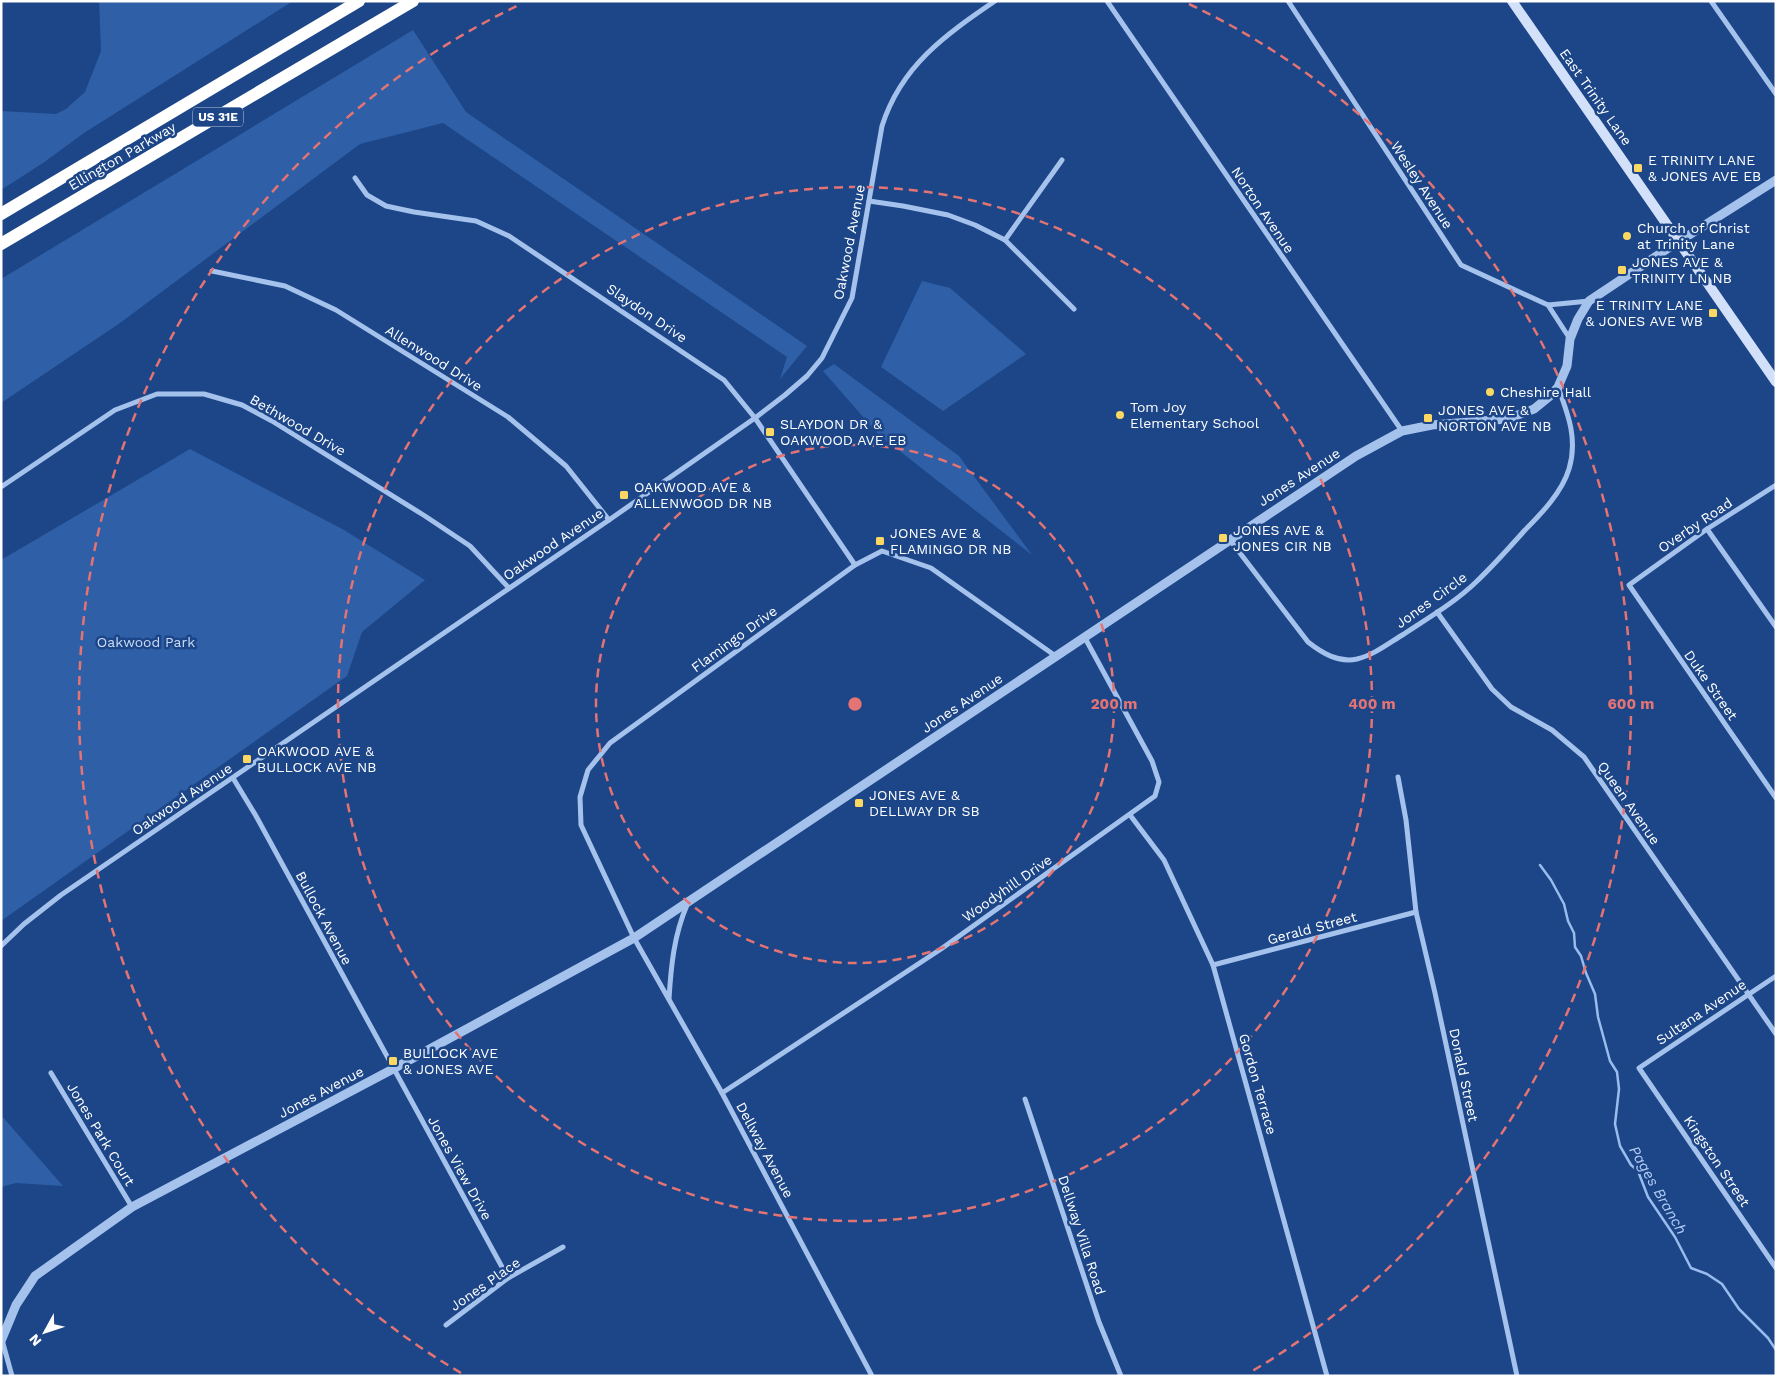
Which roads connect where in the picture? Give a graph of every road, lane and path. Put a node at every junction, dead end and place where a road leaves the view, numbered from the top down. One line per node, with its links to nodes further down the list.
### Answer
1 (359, 1): 13 (highway, Ellington Parkway / US 31E)
2 (413, 1): 16 (highway, Ellington Parkway / US 31E)
3 (994, 1): 12 (street, Oakwood Avenue)
4 (1107, 1): 25 (street, Norton Avenue)
5 (1288, 1): 19 (street, Wesley Avenue)
6 (1512, 1): 15 (main road, East Trinity Lane)
7 (1711, 1): 8 (street)
8 (1776, 94)
9 (1062, 160): 14 (street)
10 (355, 178): 24 (street, Slaydon Drive)
11 (1776, 180): 15 (street, Jones Avenue)
12 (869, 201): 14 (street); 24 (street, Oakwood Avenue)
13 (1, 214)
14 (1005, 240): 20 (street)
15 (1680, 241): 18 (street, Jones Avenue); 22 (main road, East Trinity Lane)
16 (1, 245)
17 (212, 271): 28 (street, Allenwood Drive)
18 (1589, 301): 19 (street); 21 (street, Jones Avenue)
19 (1548, 305): 21 (street)
20 (1074, 309)
21 (1570, 339): 23 (street, Jones Avenue)
22 (1776, 382)
23 (1558, 387): 25 (street, Jones Avenue); 34 (street, Jones Circle)
24 (755, 418): 28 (street, Oakwood Avenue); 31 (street, Slaydon Drive)
25 (1402, 431): 30 (street, Jones Avenue)
26 (1776, 485): 29 (street, Overby Road)
27 (1, 486): 33 (street, Bethwood Drive)
28 (609, 520): 33 (street, Oakwood Avenue)
29 (1707, 529): 32 (street, Overby Road); 35 (street)
30 (1230, 539): 34 (street, Jones Circle); 36 (street, Jones Avenue)
31 (855, 565): 37 (street, Flamingo Drive); 44 (street, Flamingo Drive)
32 (1629, 585): 40 (street, Duke Street)
33 (509, 588): 39 (street, Oakwood Avenue)
34 (1437, 612): 48 (street, Queen Avenue)
35 (1776, 627)
36 (1085, 638): 37 (street, Jones Avenue); 41 (street, Woodyhill Drive)
37 (1057, 656): 42 (street, Jones Avenue)
38 (1398, 777): 43 (street, Donald Street)
39 (233, 778): 45 (street, Oakwood Avenue); 52 (street, Bullock Avenue)
40 (1776, 798)
41 (1130, 815): 46 (street, Gordon Terrace); 54 (street, Woodyhill Drive)
42 (688, 903): 44 (street, Jones Avenue); 49 (street)
43 (1416, 912): 46 (street, Gerald Street); 66 (street, Donald Street)
44 (634, 938): 49 (street, Dellway Avenue); 52 (street, Jones Avenue)
45 (1, 946)
46 (1213, 965): 65 (street, Gordon Terrace)
47 (1776, 976): 48 (street, Sultana Avenue)
48 (1748, 994): 50 (street, Queen Avenue); 51 (street, Sultana Avenue)
49 (669, 999): 54 (street, Dellway Avenue)
50 (1776, 1034)
51 (1639, 1068): 58 (street, Kingston Street)
52 (393, 1069): 56 (street, Jones Avenue); 59 (street, Jones View Drive)
53 (51, 1073): 56 (street, Jones Park Court)
54 (722, 1093): 63 (street, Dellway Avenue)
55 (1025, 1100): 64 (street, Dellway Villa Road)
56 (132, 1207): 61 (street, Jones Avenue)
57 (563, 1247): 59 (street, Jones Place)
58 (1776, 1268)
59 (508, 1278): 60 (street, Jones Place)
60 (446, 1325)
61 (2, 1340): 62 (street)
62 (12, 1376)
63 (872, 1376)
64 (1122, 1376)
65 (1327, 1376)
66 (1517, 1376)

